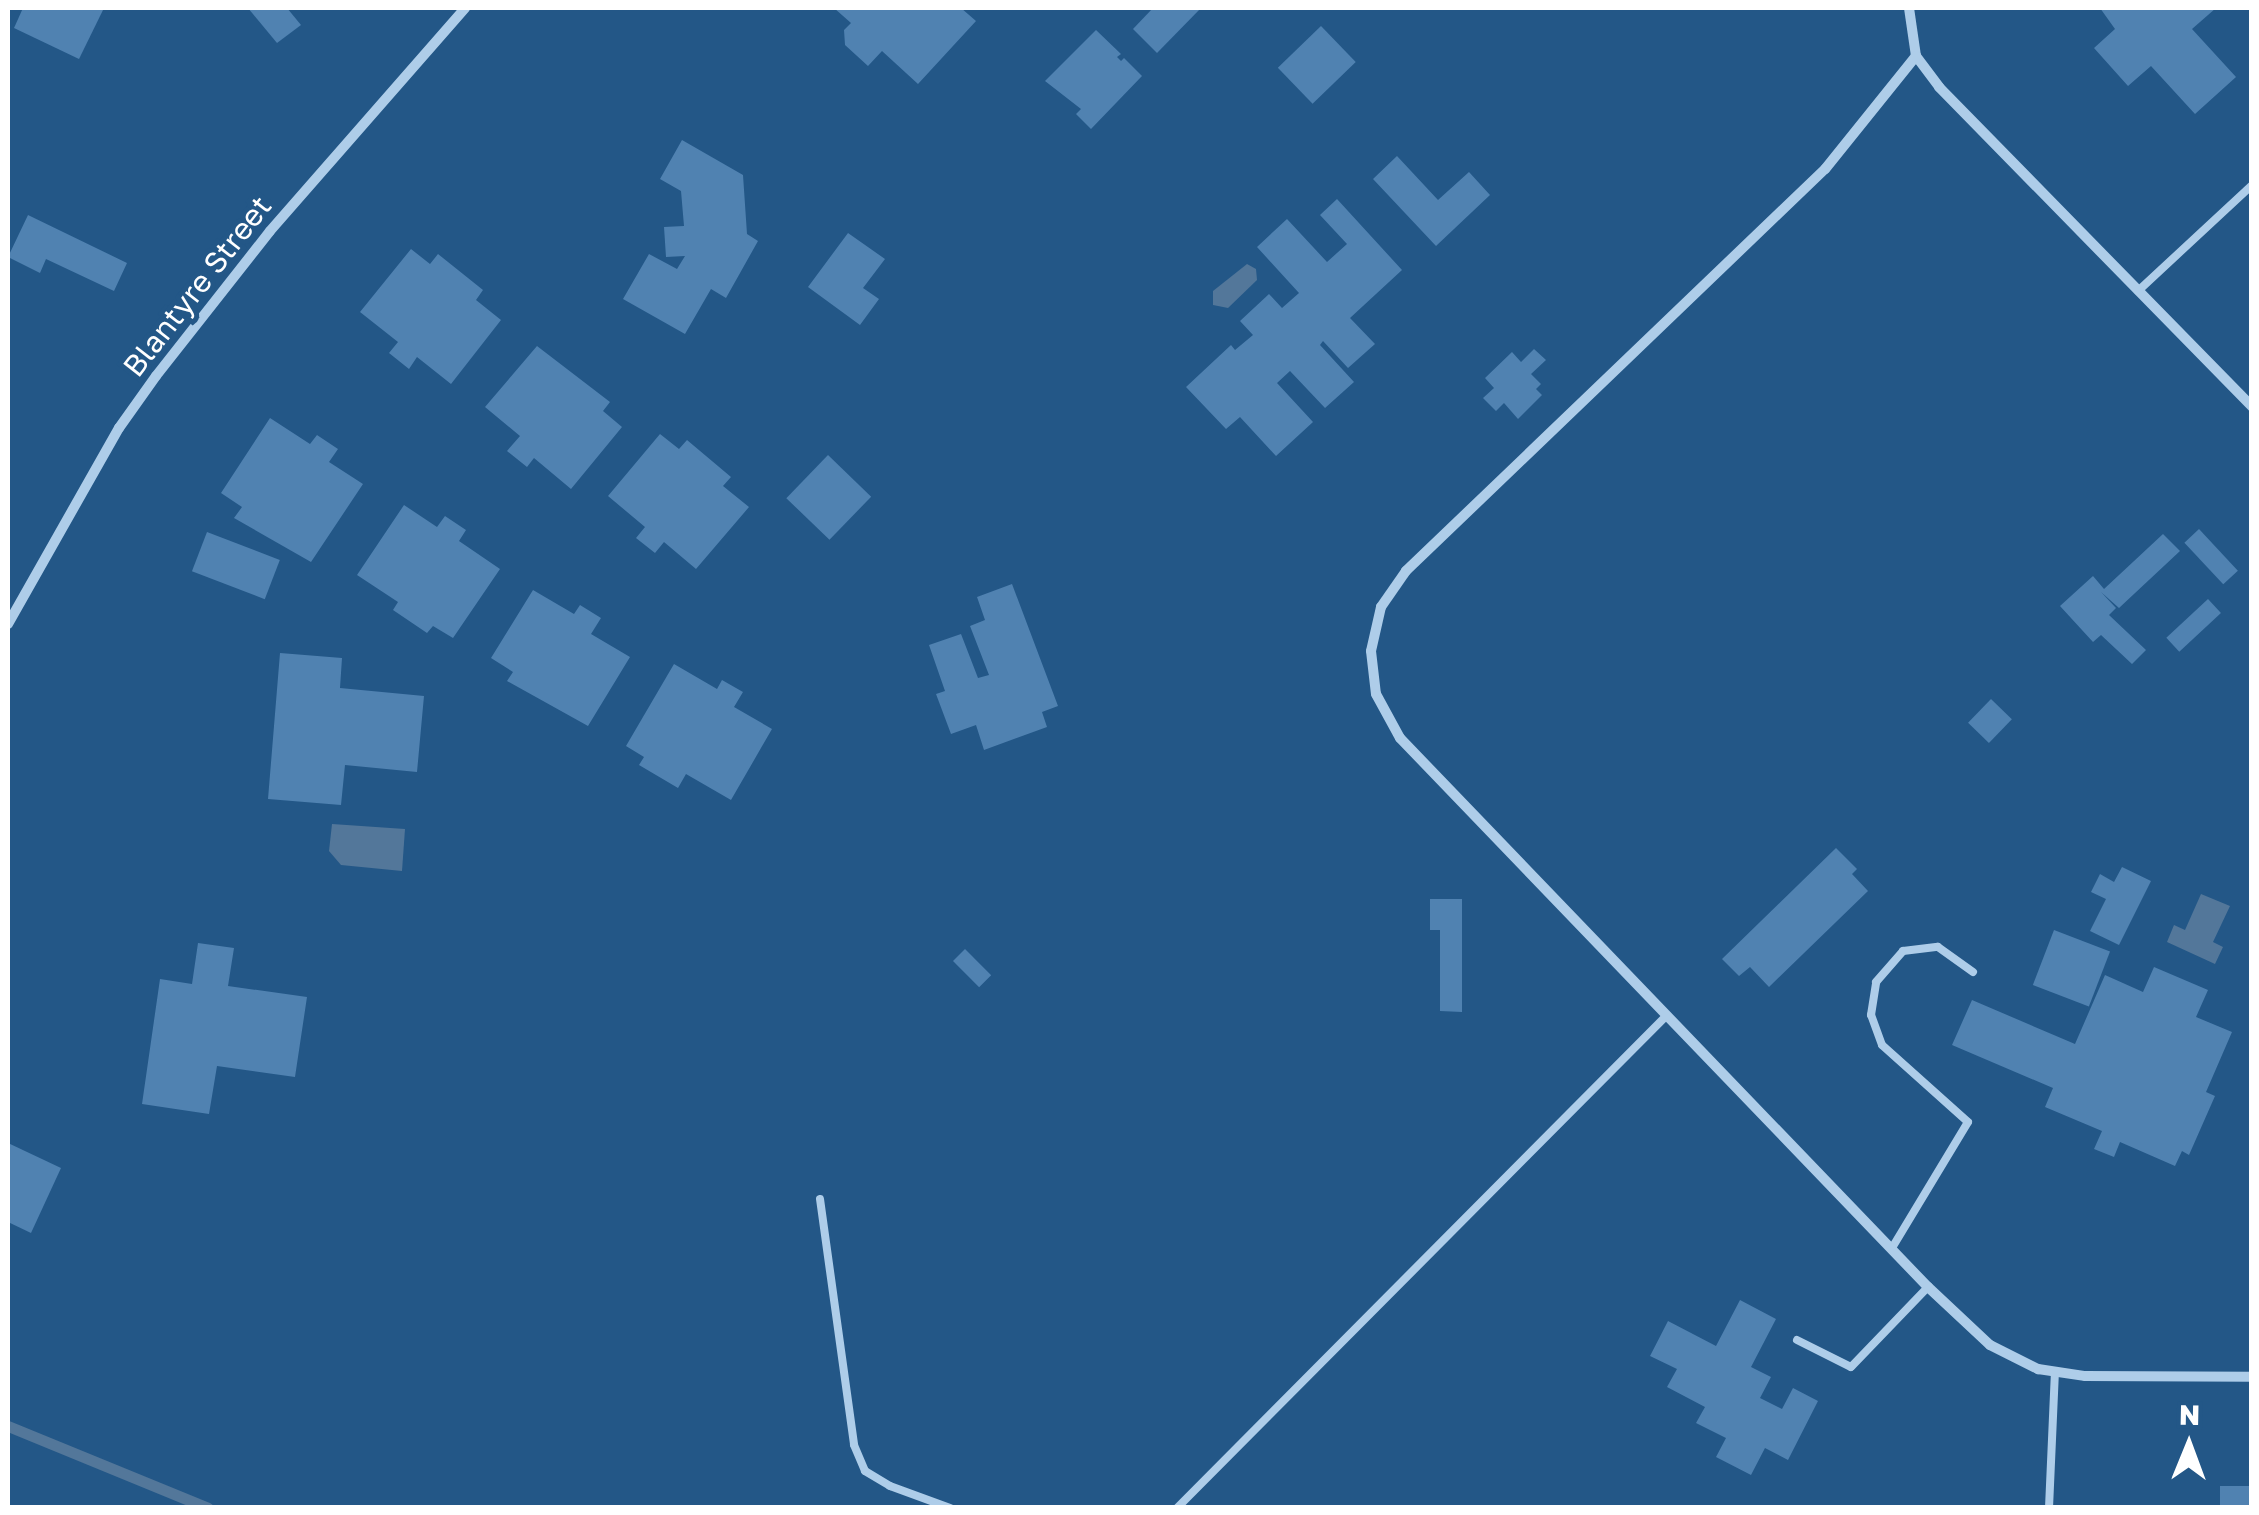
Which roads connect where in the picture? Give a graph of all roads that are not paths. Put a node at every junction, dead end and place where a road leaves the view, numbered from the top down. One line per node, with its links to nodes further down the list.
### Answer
1 (465, 8): 7 (street, Blantyre Street)
2 (1909, 8): 3 (street)
3 (1916, 56): 5 (street); 9 (street)
4 (2252, 185): 5 (lane)
5 (2138, 291): 6 (street)
6 (2252, 407)
7 (8, 624)
8 (1973, 972): 11 (lane)
9 (1666, 1015): 11 (street); 17 (lane)
10 (820, 1200): 16 (lane)
11 (1892, 1248): 12 (street)
12 (1928, 1288): 13 (lane); 14 (street)
13 (1797, 1340)
14 (2054, 1372): 15 (street); 18 (lane)
15 (2252, 1377)
16 (950, 1508)
17 (1177, 1508)
18 (2049, 1508)

